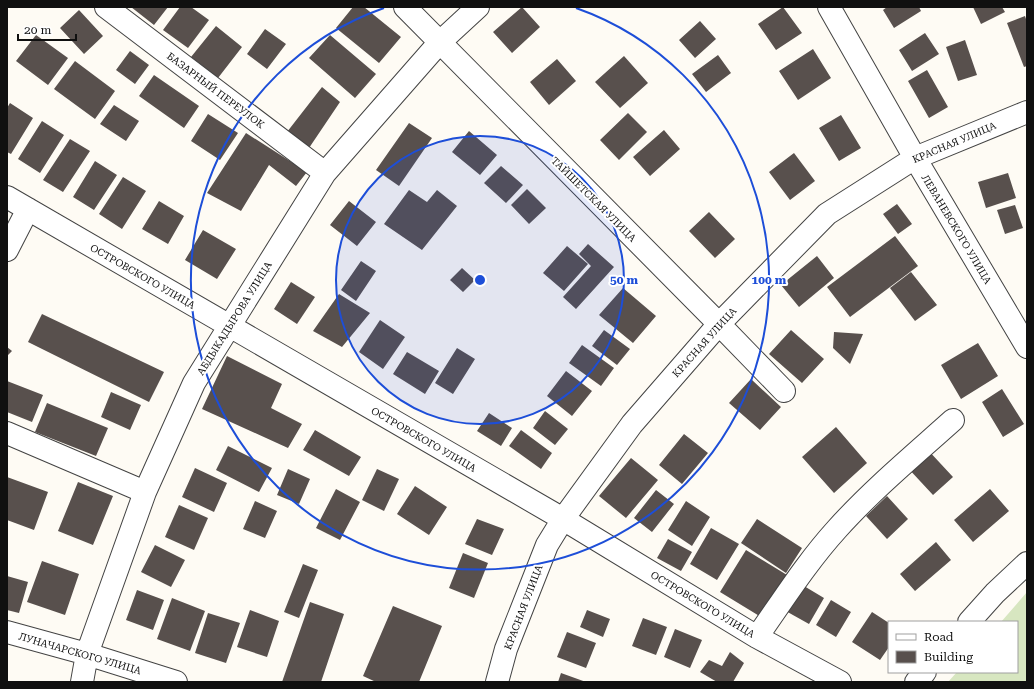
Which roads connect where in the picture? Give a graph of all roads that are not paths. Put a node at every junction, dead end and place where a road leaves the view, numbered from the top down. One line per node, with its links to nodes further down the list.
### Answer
1 (106, 7): 8 (street, БАЗАРНЫЙ ПЕРЕУЛОК)
2 (405, 7): 5 (street, ТАЙШЕТСКАЯ УЛИЦА)
3 (478, 7): 5 (street, АБДЫКАДЫРОВА УЛИЦА)
4 (829, 7): 7 (street, ЛЕВАНЕВСКОГО УЛИЦА)
5 (439, 43): 8 (street, АБДЫКАДЫРОВА УЛИЦА); 12 (street, ТАЙШЕТСКАЯ УЛИЦА)
6 (1027, 112): 7 (street, КРАСНАЯ УЛИЦА)
7 (915, 158): 12 (street, КРАСНАЯ УЛИЦА); 14 (street, ЛЕВАНЕВСКОГО УЛИЦА)
8 (325, 173): 13 (street, АБДЫКАДЫРОВА УЛИЦА)
9 (7, 197): 10 (street, ОСТРОВСКОГО УЛИЦА)
10 (28, 209): 11 (street); 13 (street, ОСТРОВСКОГО УЛИЦА)
11 (7, 250)
12 (719, 324): 15 (street, ТАЙШЕТСКАЯ УЛИЦА); 19 (street, КРАСНАЯ УЛИЦА)
13 (229, 326): 18 (street, АБДЫКАДЫРОВА УЛИЦА); 19 (street, ОСТРОВСКОГО УЛИЦА)
14 (1027, 347)
15 (784, 391)
16 (953, 420): 23 (street)
17 (7, 433): 18 (street)
18 (145, 492): 24 (street, АБДЫКАДЫРОВА УЛИЦА)
19 (563, 519): 23 (street, ОСТРОВСКОГО УЛИЦА); 28 (street, КРАСНАЯ УЛИЦА)
20 (1027, 563): 21 (street)
21 (970, 621)
22 (7, 632): 24 (street, ЛУНАЧАРСКОГО УЛИЦА)
23 (757, 637): 29 (street, ОСТРОВСКОГО УЛИЦА)
24 (87, 654): 26 (street, АБДЫКАДЫРОВА УЛИЦА); 27 (street, ЛУНАЧАРСКОГО УЛИЦА)
25 (924, 673): 30 (street)
26 (82, 682)
27 (176, 682)
28 (496, 682)
29 (840, 682)
30 (916, 682)

